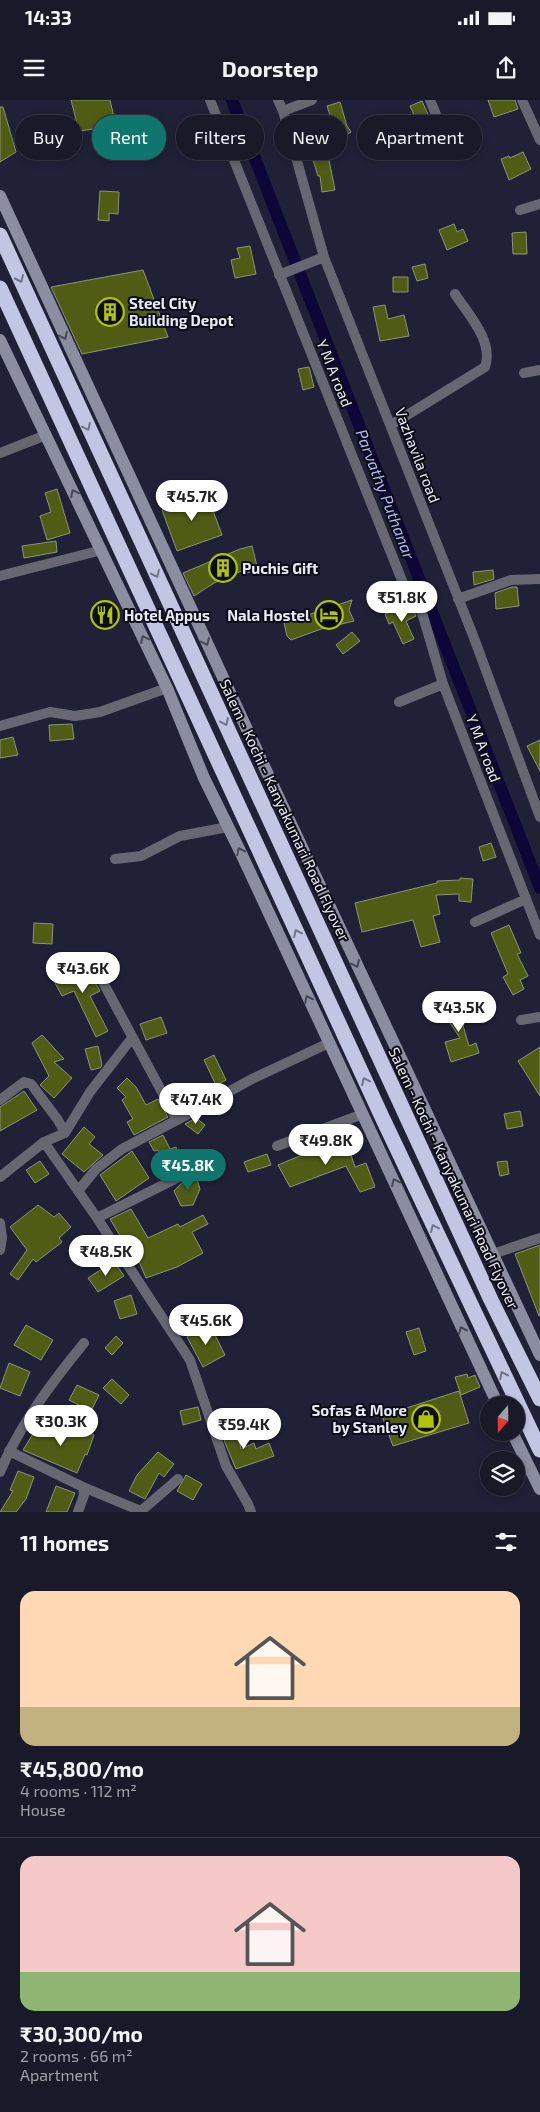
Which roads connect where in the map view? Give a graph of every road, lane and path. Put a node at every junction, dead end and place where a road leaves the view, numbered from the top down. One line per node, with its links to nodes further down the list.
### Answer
1 (210, 100): 14 (street, Y M A road)
2 (278, 100): 6 (street, Vazhavila road)
3 (312, 100): 6 (street)
4 (430, 100): 7 (street)
5 (522, 100): 8 (street)
6 (283, 111): 13 (street, Vazhavila road)
7 (436, 115)
8 (540, 140)
9 (0, 196): 55 (street, one-way to 55)
10 (540, 204): 11 (street)
11 (520, 210)
12 (0, 235): 59 (highway, Salem - Kochi - Kanyakumari Road Flyover, one-way to 59)
13 (320, 259): 14 (street); 20 (street, Vazhavila road)
14 (283, 273): 27 (street, Y M A road)
15 (0, 288): 61 (highway, one-way to 15)
16 (455, 294): 20 (street)
17 (0, 340): 21 (street)
18 (540, 370): 19 (street)
19 (524, 373)
20 (391, 425): 26 (street, Vazhavila road)
21 (46, 435): 22 (street); 23 (street, one-way to 21)
22 (0, 453)
23 (102, 550): 24 (street); 28 (street, one-way to 23)
24 (0, 576)
25 (540, 579): 26 (street)
26 (458, 599): 31 (street, Vazhavila road)
27 (442, 684): 29 (street); 34 (street, Y M A road)
28 (167, 688): 30 (street); 32 (street)
29 (399, 702)
30 (0, 726)
31 (540, 817)
32 (228, 827): 33 (street); 41 (street, one-way to 32)
33 (115, 859)
34 (526, 899): 35 (street); 36 (street, Y M A road)
35 (475, 922)
36 (540, 935)
37 (90, 958): 40 (street)
38 (540, 1017): 39 (street)
39 (521, 1020)
40 (132, 1038): 44 (street); 45 (street)
41 (329, 1043): 43 (street); 44 (street)
42 (0, 1100): 45 (street)
43 (363, 1114): 47 (street); 58 (street, one-way to 43)
44 (176, 1120): 50 (street)
45 (65, 1133): 46 (street)
46 (44, 1142): 49 (street); 50 (street)
47 (277, 1146)
48 (181, 1176): 51 (street)
49 (0, 1177)
50 (78, 1191): 51 (street)
51 (97, 1218): 68 (street)
52 (0, 1223): 54 (street)
53 (540, 1238): 55 (street)
54 (0, 1250)
55 (493, 1254): 57 (street)
56 (84, 1343): 62 (street)
57 (540, 1355)
58 (494, 1396)
59 (540, 1399)
60 (516, 1441): 66 (street)
61 (540, 1450)
62 (9, 1451): 63 (street); 65 (street)
63 (0, 1472)
64 (178, 1479): 65 (street)
65 (83, 1487): 67 (street)
66 (540, 1489)
67 (78, 1512)
68 (251, 1512)

